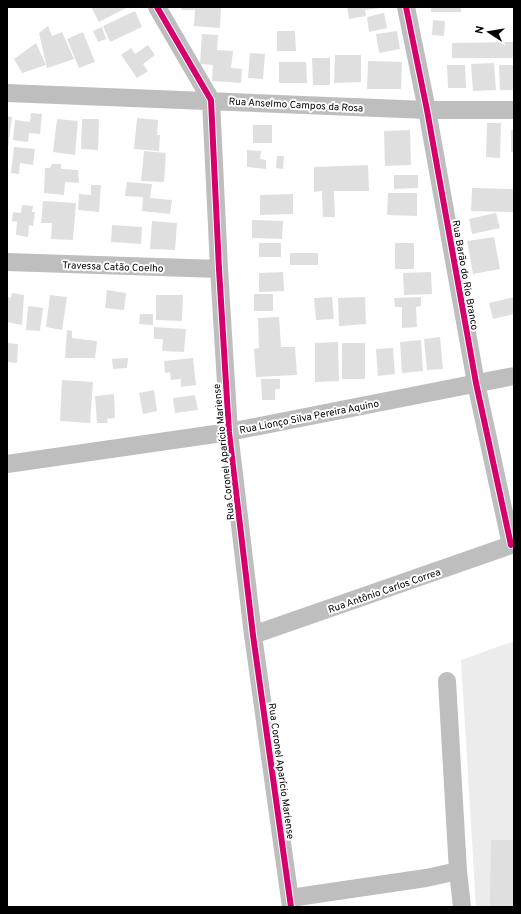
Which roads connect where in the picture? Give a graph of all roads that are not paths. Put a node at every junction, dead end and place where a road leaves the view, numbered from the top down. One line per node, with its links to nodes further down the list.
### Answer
1 (157, 7): 4 (street, Rua Coronel Aparício Mariense)
2 (406, 7): 5 (street, Rua Barão do Rio Branco)
3 (7, 93): 4 (street, Rua Anselmo Campos da Rosa)
4 (211, 100): 5 (street, Rua Anselmo Campos da Rosa); 8 (street, Rua Coronel Aparício Mariense)
5 (427, 110): 6 (street, Rua Anselmo Campos da Rosa); 10 (street, Rua Barão do Rio Branco)
6 (514, 110)
7 (7, 262): 8 (street, Travessa Catão Coelho)
8 (219, 269): 11 (street, Rua Coronel Aparício Mariense)
9 (514, 376): 10 (street, Rua Lionço Silva Pereira Aquino)
10 (476, 383): 11 (street, Rua Lionço Silva Pereira Aquino); 13 (street, Rua Barão do Rio Branco)
11 (229, 432): 12 (street, Rua Lionço Silva Pereira Aquino); 14 (street, Rua Coronel Aparício Mariense)
12 (7, 464)
13 (512, 544): 14 (street, Rua Antônio Carlos Correa)
14 (253, 635): 17 (street, Rua Coronel Aparício Mariense)
15 (447, 681): 16 (street)
16 (458, 871): 17 (street); 18 (street)
17 (290, 902)
18 (462, 907)

